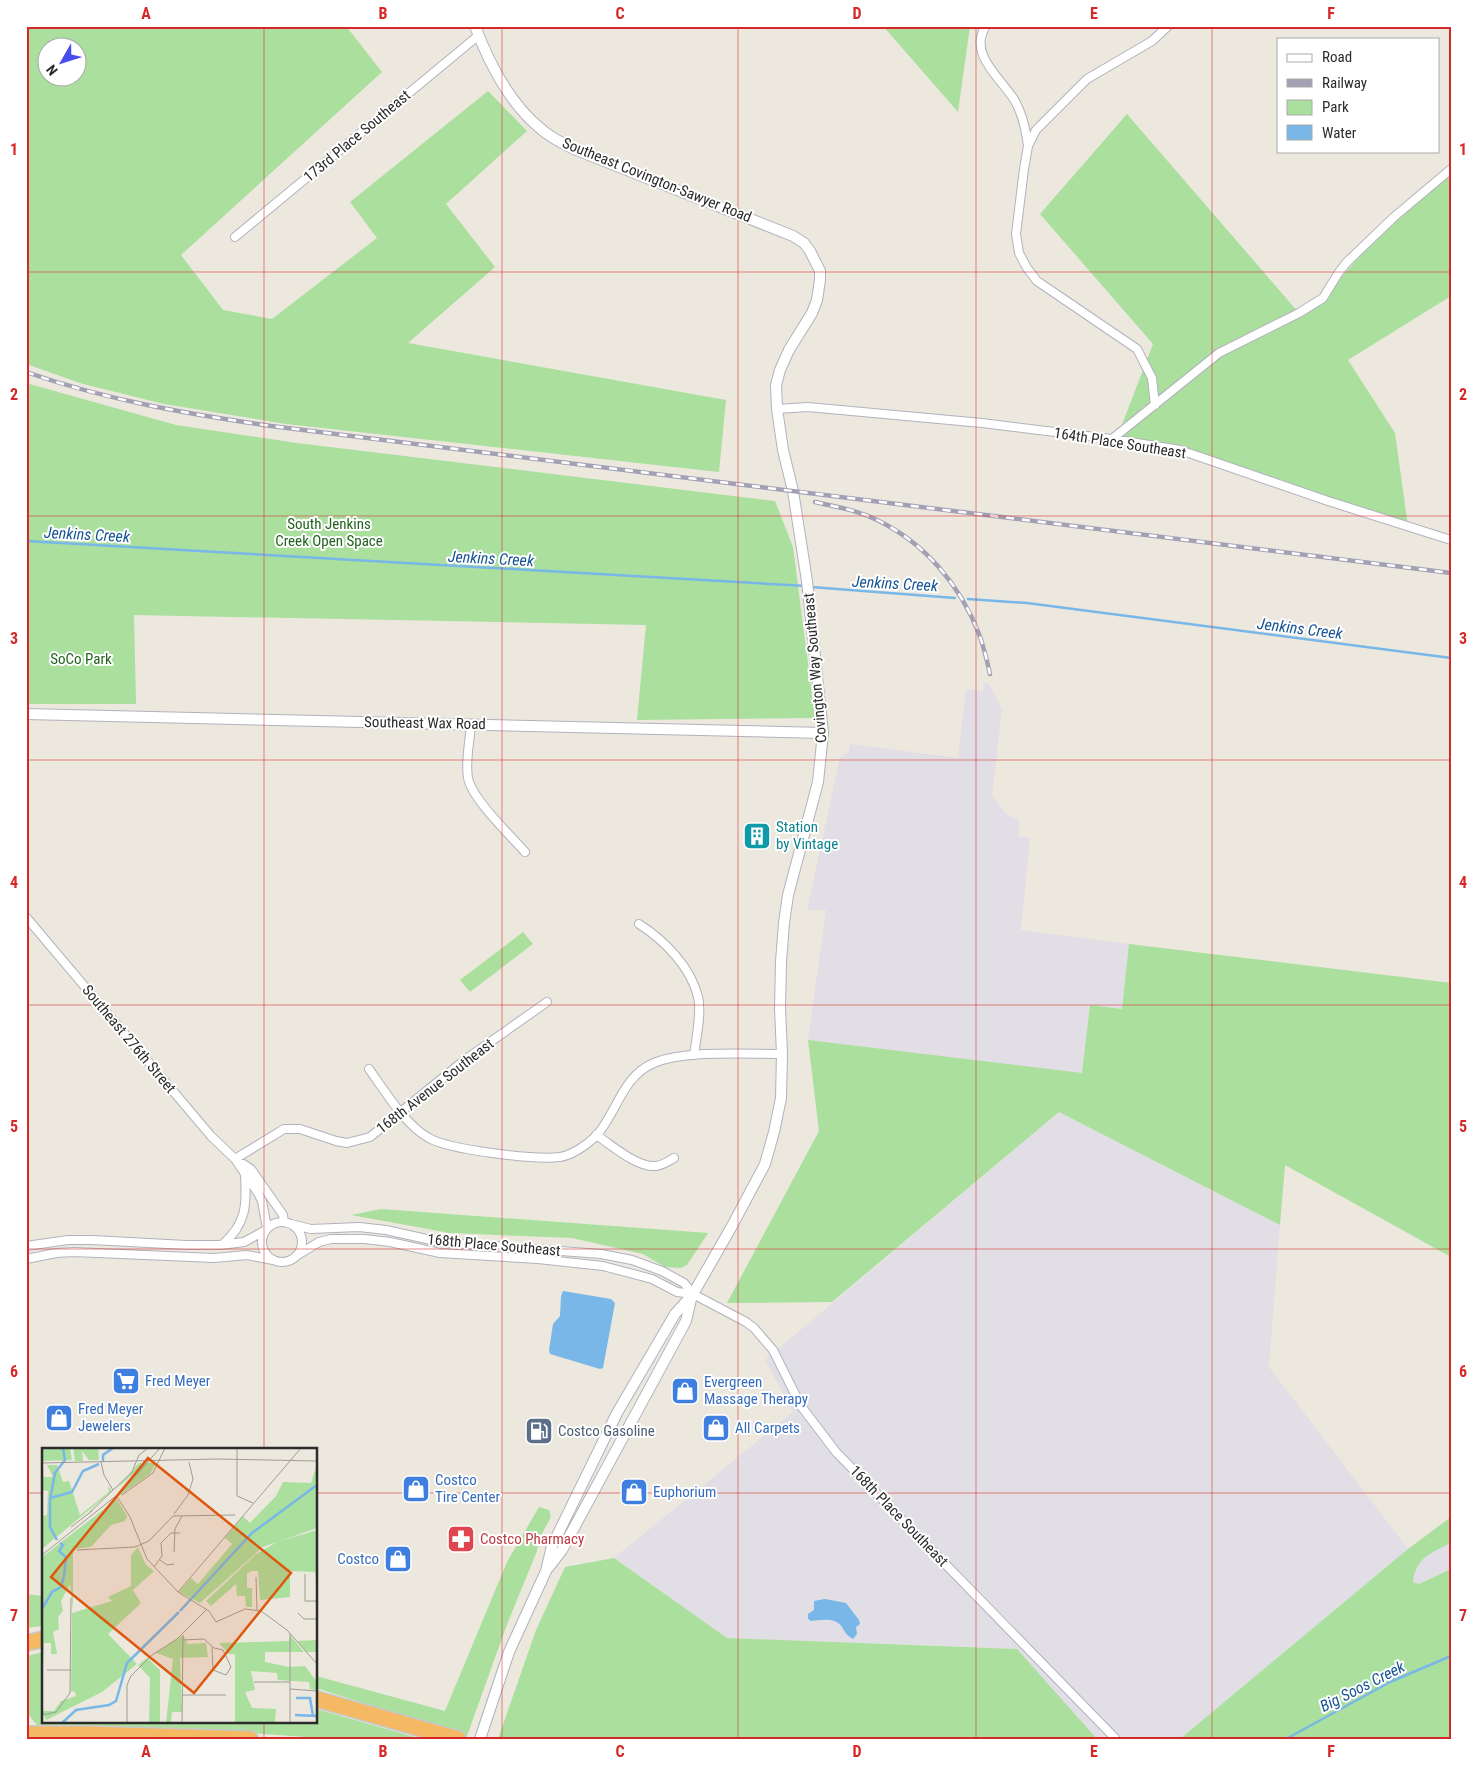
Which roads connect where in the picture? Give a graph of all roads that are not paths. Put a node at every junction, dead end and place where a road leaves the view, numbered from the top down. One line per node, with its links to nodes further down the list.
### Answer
1 (986, 26): 4 (street)
2 (1168, 26): 4 (street)
3 (477, 31): 6 (street, 173rd Place Southeast); 7 (street, Southeast Covington-Sawyer Road)
4 (1028, 146): 8 (street)
5 (1451, 170): 8 (street)
6 (235, 237)
7 (804, 243): 9 (street, Covington Way Southeast)
8 (1155, 405): 10 (street)
9 (776, 409): 10 (street, 164th Place Southeast); 14 (street, Covington Way Southeast)
10 (1112, 440): 11 (street, 164th Place Southeast)
11 (1451, 540)
12 (26, 714): 13 (street, Southeast Wax Road)
13 (471, 724): 14 (street, Southeast Wax Road); 15 (street)
14 (823, 733): 19 (street, Covington Way Southeast)
15 (525, 852)
16 (26, 917): 25 (street, Southeast 276th Street)
17 (639, 924): 20 (street)
18 (547, 1002): 22 (street, 168th Avenue Southeast)
19 (782, 1054): 20 (street); 34 (street, Covington Way Southeast)
20 (694, 1055): 23 (street)
21 (369, 1069): 22 (street)
22 (401, 1111): 23 (street); 25 (street, 168th Avenue Southeast)
23 (596, 1135): 24 (street)
24 (674, 1158)
25 (235, 1160): 26 (street, Southeast 276th Street); 27 (street, Southeast 276th Street)
26 (245, 1176): 28 (street, Southeast 276th Street); 29 (street)
27 (285, 1222): 28 (street); 31 (street); 34 (street, 168th Place Southeast)
28 (266, 1229): 29 (street); 33 (street)
29 (221, 1245): 30 (street)
30 (26, 1246)
31 (296, 1256): 33 (street); 34 (street, 168th Place Southeast)
32 (26, 1259): 33 (street)
33 (273, 1260)
34 (693, 1294): 35 (street, Covington Way Southeast); 36 (street, Covington Way Southeast); 42 (street, 168th Place Southeast)
35 (617, 1413): 36 (street); 37 (street, Covington Way Southeast)
36 (604, 1472): 37 (street, Covington Way Southeast)
37 (546, 1571): 45 (street, Covington Way Southeast)
38 (42, 1639): 39 (highway)
39 (26, 1643)
40 (318, 1700): 44 (highway)
41 (26, 1734): 43 (highway, bridge)
42 (1115, 1738)
43 (250, 1739)
44 (458, 1739)
45 (480, 1739)

